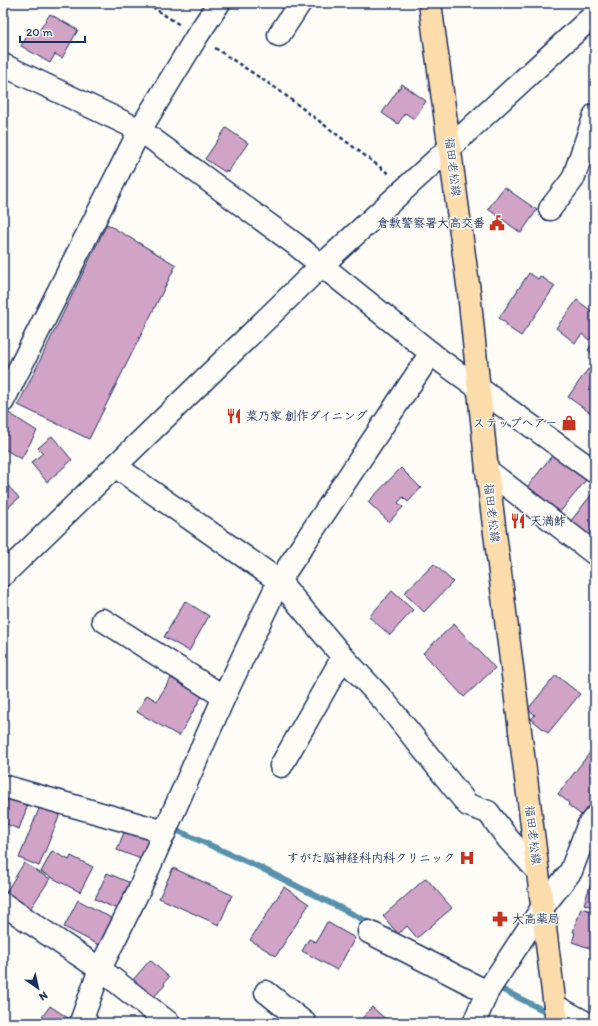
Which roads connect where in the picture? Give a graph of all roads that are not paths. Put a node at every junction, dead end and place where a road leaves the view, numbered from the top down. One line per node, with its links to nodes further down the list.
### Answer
1 (220, 3): 8 (street)
2 (300, 3): 5 (street)
3 (430, 3): 9 (main road, 福田老松線)
4 (595, 14): 9 (street)
5 (279, 35)
6 (3, 65): 8 (street)
7 (595, 115): 10 (street)
8 (140, 130): 11 (street); 14 (street)
9 (450, 147): 11 (street); 13 (main road, 福田老松線)
10 (550, 209)
11 (322, 265): 12 (street); 15 (street)
12 (431, 353): 13 (street); 20 (street)
13 (478, 388): 16 (main road, 福田老松線); 17 (street)
14 (3, 401)
15 (115, 466): 19 (street); 20 (street)
16 (487, 470): 18 (street); 28 (main road, 福田老松線)
17 (595, 472)
18 (595, 554)
19 (3, 575)
20 (279, 581): 22 (street); 23 (street)
21 (103, 620): 23 (street)
22 (343, 657): 24 (street); 28 (street)
23 (224, 697): 27 (street)
24 (280, 766)
25 (3, 786): 27 (street)
26 (595, 817): 30 (street)
27 (165, 832): 32 (street)
28 (537, 870): 30 (main road, 福田老松線)
29 (3, 904): 32 (street)
30 (542, 908): 34 (street); 35 (main road, 福田老松線)
31 (369, 932): 34 (street)
32 (100, 969): 36 (street); 37 (street)
33 (266, 992): 38 (street)
34 (487, 992): 39 (street)
35 (556, 1015): 40 (street)
36 (87, 1023)
37 (170, 1023)
38 (305, 1023)
39 (474, 1023)
40 (586, 1023)

